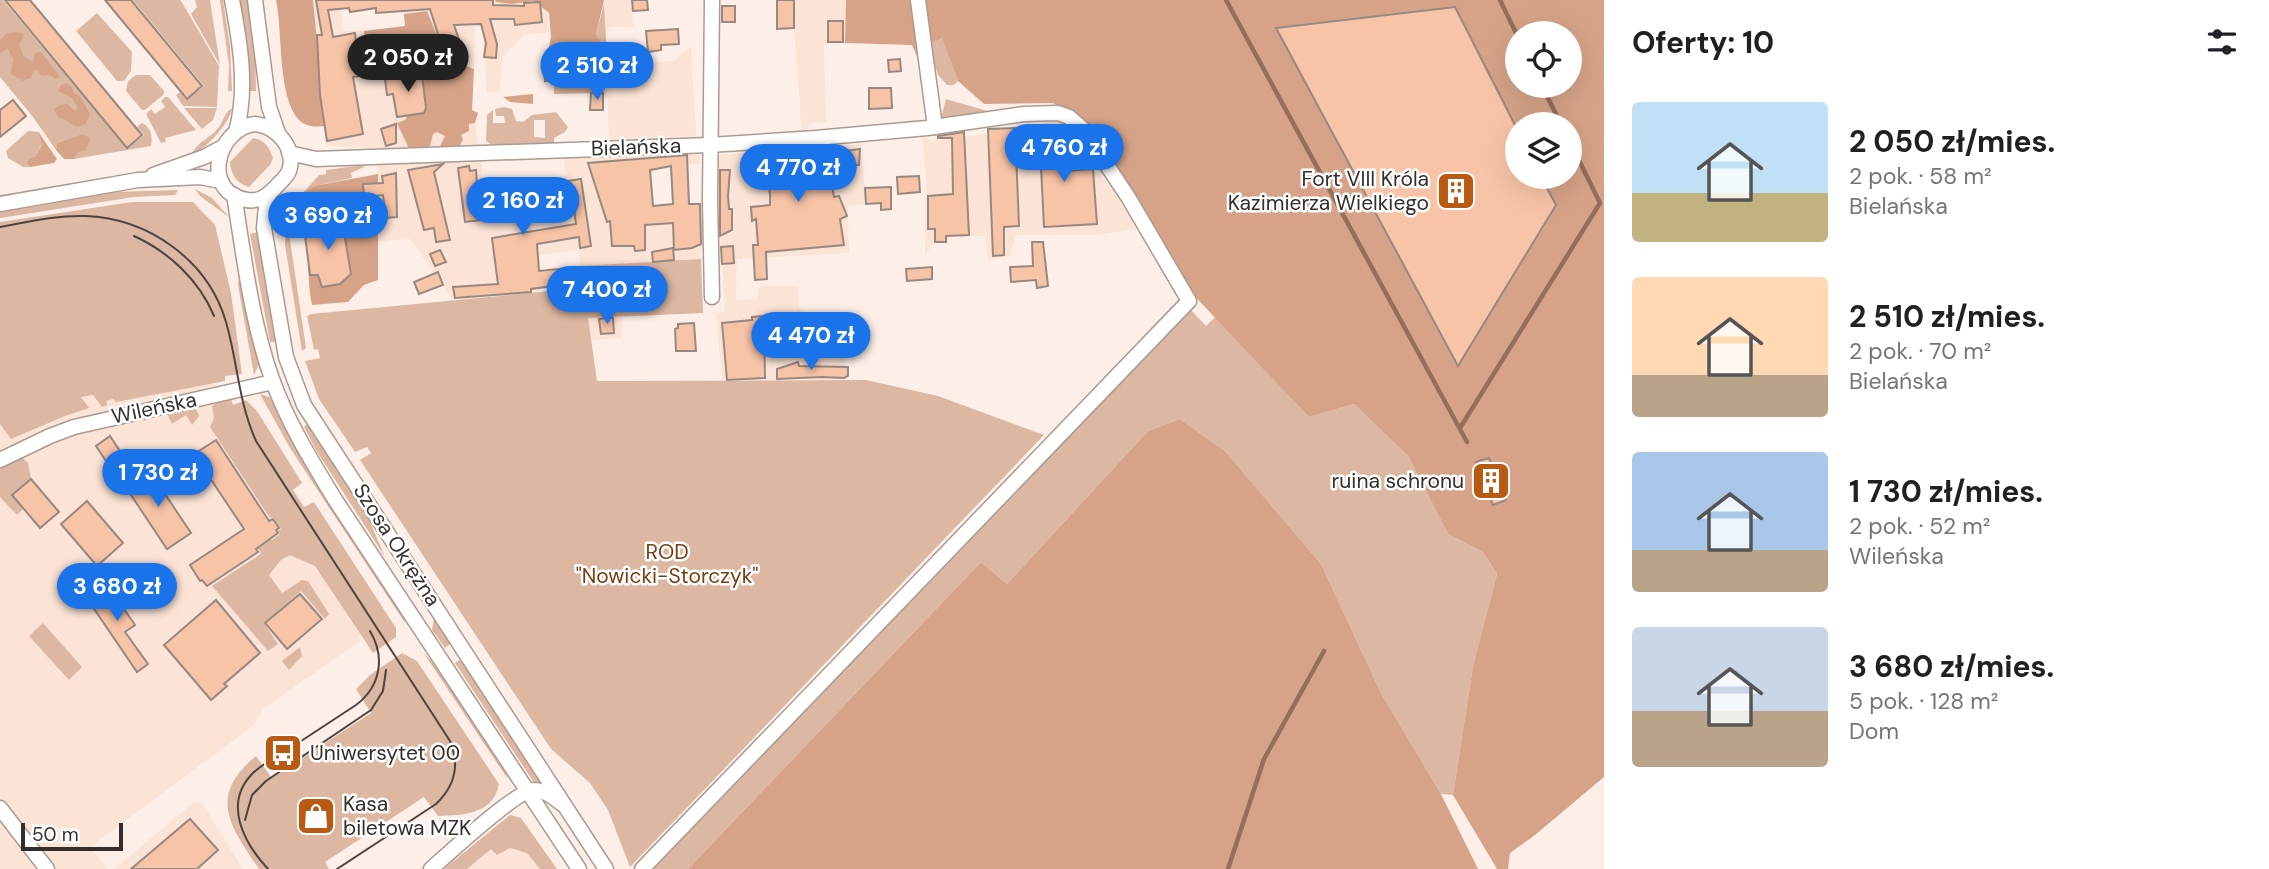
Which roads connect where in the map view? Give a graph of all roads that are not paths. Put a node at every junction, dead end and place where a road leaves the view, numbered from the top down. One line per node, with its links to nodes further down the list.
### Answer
1 (232, 0): 6 (street)
2 (255, 0): 7 (street)
3 (712, 0): 8 (street)
4 (918, 0): 5 (street)
5 (935, 127): 8 (street, Bielańska); 28 (street, Bielańska)
6 (236, 132): 7 (street); 9 (street)
7 (281, 137): 10 (street)
8 (710, 145): 11 (street, Bielańska); 18 (street)
9 (223, 147): 13 (street); 14 (street)
10 (289, 153): 11 (street, Bielańska); 12 (street)
11 (316, 159): 12 (street, Bielańska)
12 (288, 171): 15 (street)
13 (138, 180): 14 (street); 17 (street)
14 (221, 181): 16 (street)
15 (272, 191): 16 (street); 23 (street, Szosa Okrężna)
16 (234, 195): 19 (street, Szosa Okrężna)
17 (0, 204)
18 (712, 297)
19 (273, 382): 20 (street, Wileńska); 21 (street, Szosa Okrężna)
20 (0, 460)
21 (528, 790): 23 (street); 25 (street); 26 (street, Szosa Okrężna)
22 (0, 807): 24 (street)
23 (569, 809): 27 (street, Szosa Okrężna)
24 (47, 869)
25 (431, 869)
26 (579, 869)
27 (606, 869)
28 (642, 869)

